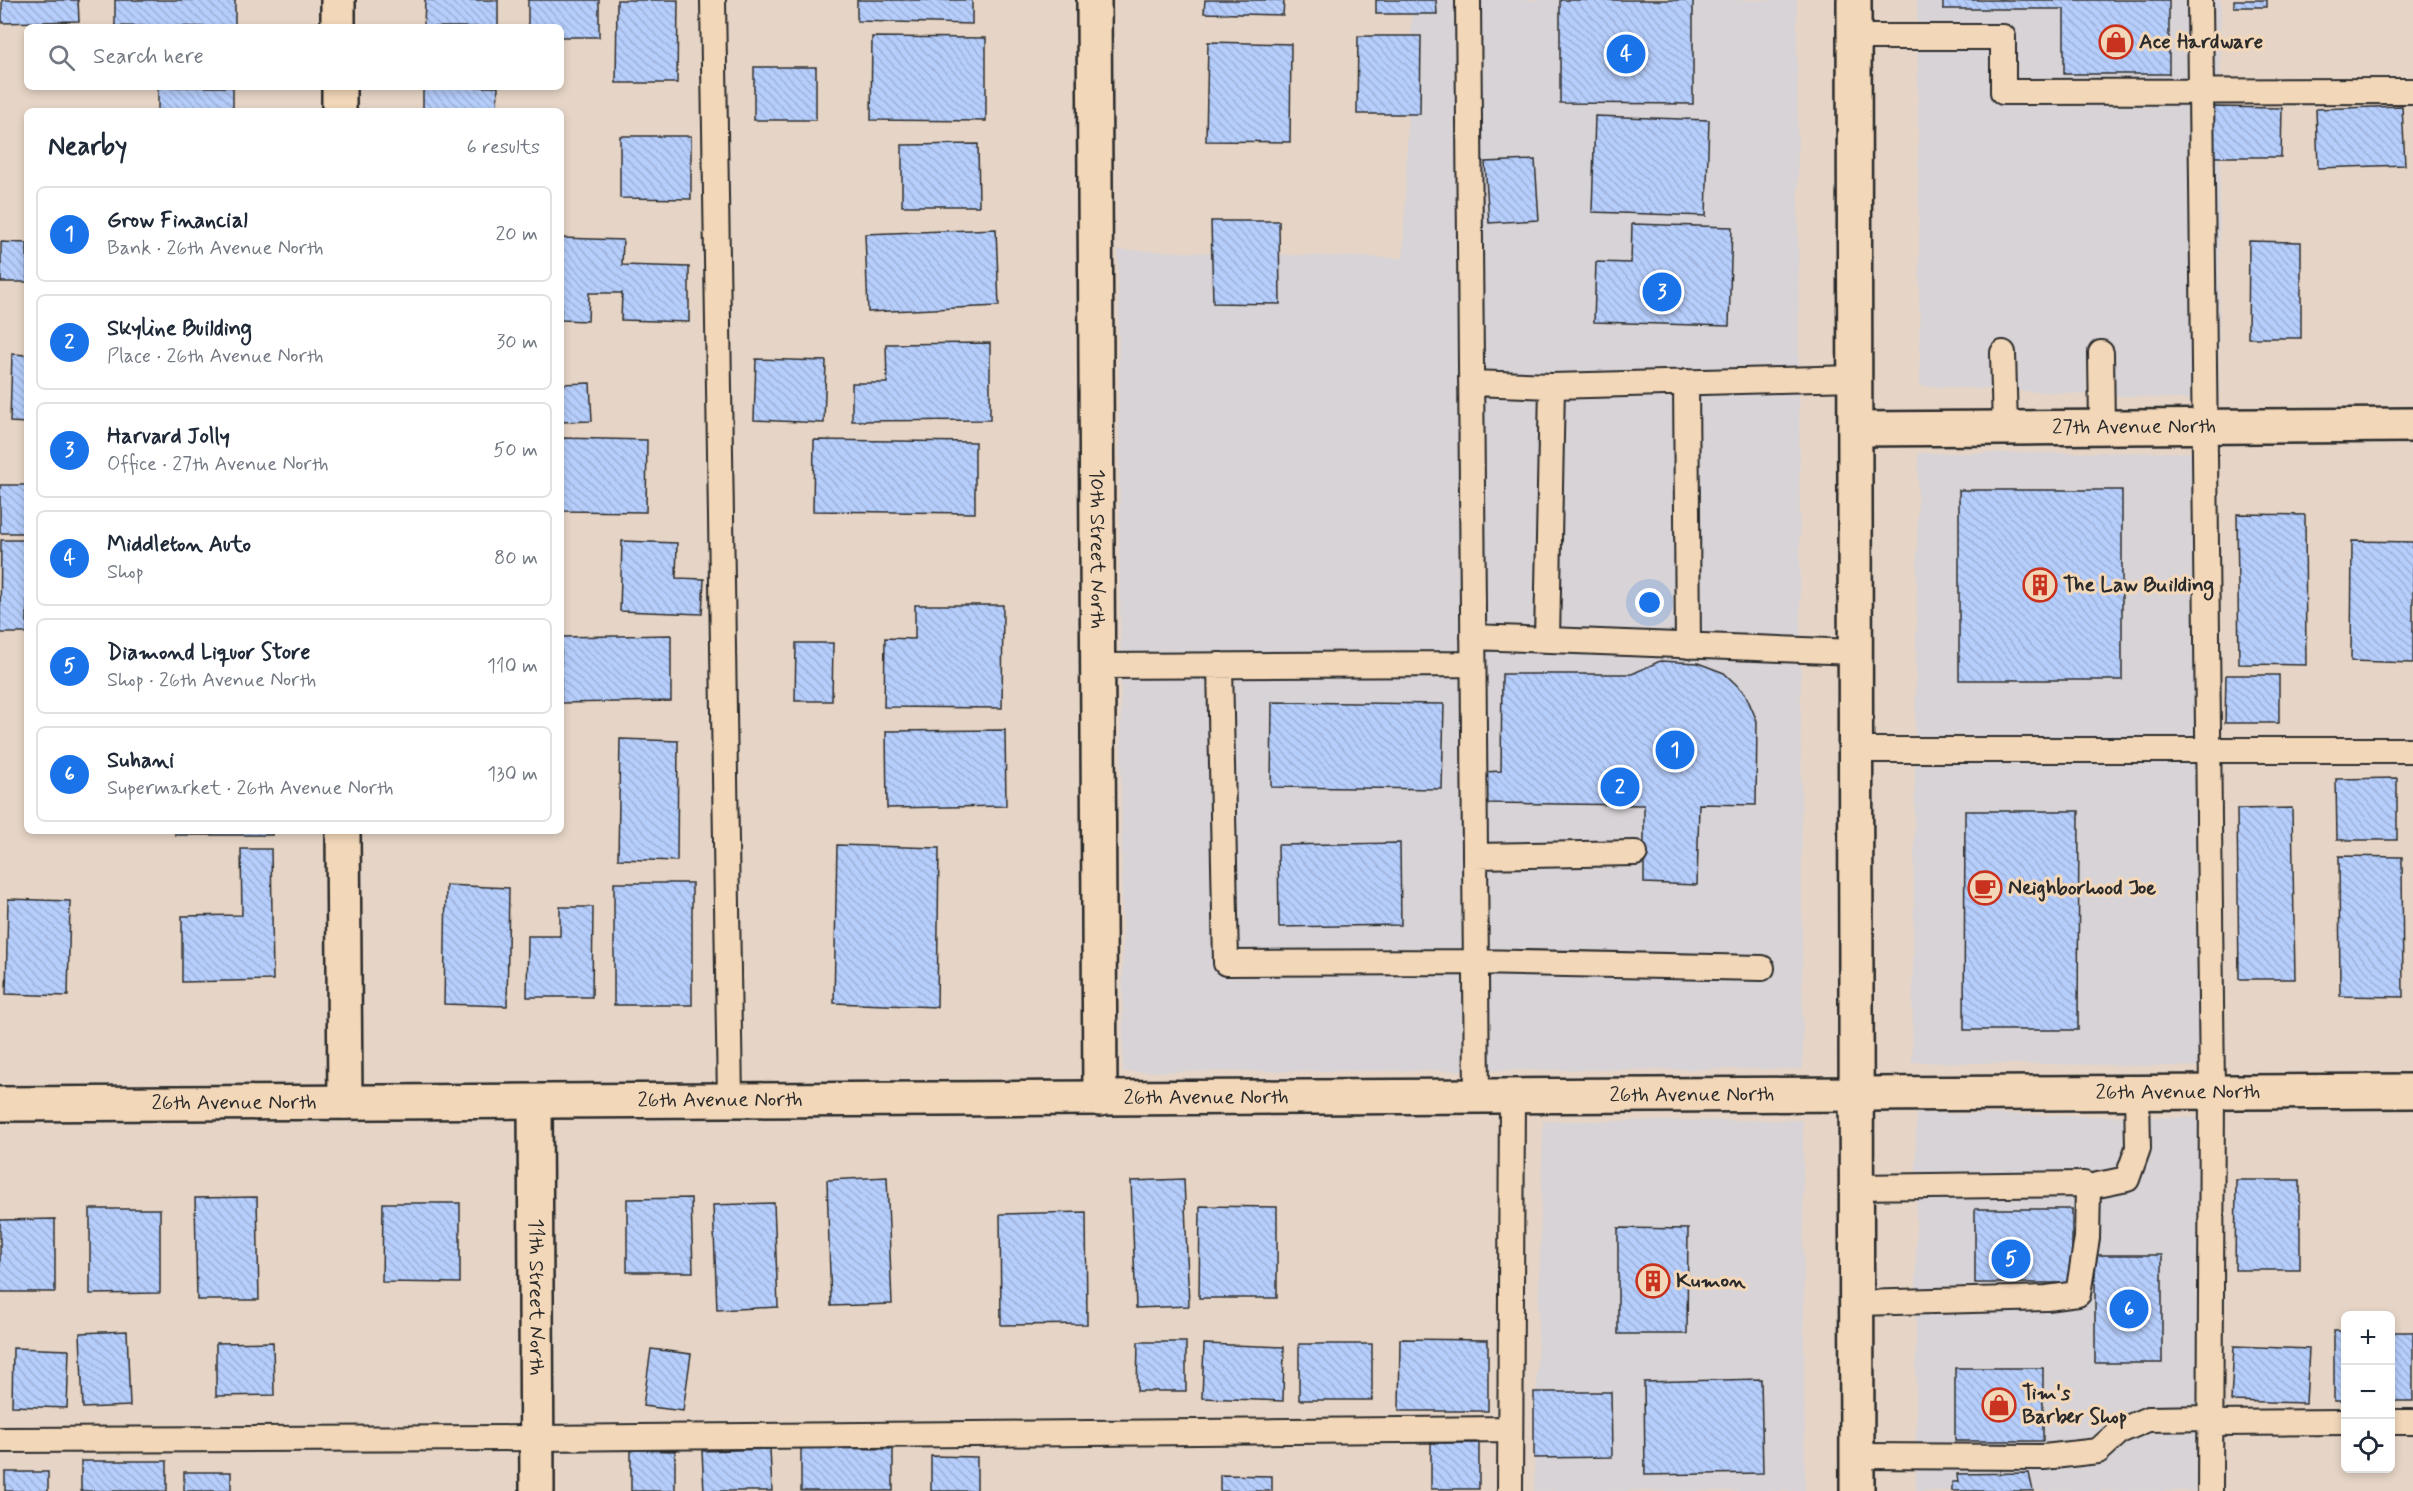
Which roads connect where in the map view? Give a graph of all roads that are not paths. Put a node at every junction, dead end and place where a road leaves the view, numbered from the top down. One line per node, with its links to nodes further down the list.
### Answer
1 (338, 0): 7 (street)
2 (713, 0): 46 (lane)
3 (1094, 0): 30 (street, 10th Street North)
4 (1468, 0): 17 (lane)
5 (1854, 0): 8 (street)
6 (2200, 0): 11 (lane)
7 (338, 24)
8 (1854, 37): 11 (lane); 15 (street)
9 (339, 90): 12 (street)
10 (2413, 91): 11 (lane)
11 (2200, 92): 20 (lane)
12 (339, 108)
13 (2003, 353): 22 (lane)
14 (2101, 353): 21 (lane)
15 (1855, 378): 16 (lane); 23 (street)
16 (1686, 382): 18 (lane); 26 (lane)
17 (1472, 383): 18 (lane); 24 (lane)
18 (1552, 386): 25 (lane)
19 (2413, 425): 20 (street, 27th Avenue North)
20 (2203, 426): 21 (street, 27th Avenue North); 31 (lane)
21 (2102, 427): 22 (street, 27th Avenue North)
22 (2005, 428): 23 (street, 27th Avenue North)
23 (1855, 429): 27 (street)
24 (1473, 638): 25 (lane); 28 (lane)
25 (1546, 640): 26 (lane)
26 (1688, 646): 27 (lane)
27 (1855, 652): 32 (street)
28 (1473, 664): 29 (lane); 36 (lane)
29 (1220, 665): 30 (lane); 37 (lane)
30 (1098, 666): 45 (street, 10th Street North)
31 (2208, 749): 32 (lane); 33 (lane); 40 (lane)
32 (1856, 750): 42 (street)
33 (2413, 750)
34 (343, 834): 47 (street)
35 (1635, 853): 36 (lane)
36 (1475, 856): 37 (lane)
37 (1475, 962): 38 (lane); 43 (lane)
38 (1762, 968)
39 (2413, 1091): 40 (street, 26th Avenue North)
40 (2212, 1092): 41 (street, 26th Avenue North); 53 (lane)
41 (2136, 1093): 42 (street, 26th Avenue North); 51 (lane)
42 (1856, 1094): 44 (street, 26th Avenue North); 50 (street)
43 (1477, 1096): 44 (street, 26th Avenue North); 45 (street, 26th Avenue North)
44 (1512, 1096): 57 (lane)
45 (1100, 1099): 46 (street, 26th Avenue North)
46 (730, 1100): 48 (street, 26th Avenue North)
47 (345, 1102): 48 (street, 26th Avenue North); 49 (street, 26th Avenue North)
48 (535, 1102): 58 (street, 11th Street North)
49 (0, 1104)
50 (1856, 1187): 51 (lane); 52 (street)
51 (2088, 1187): 52 (lane)
52 (1856, 1303): 60 (street)
53 (2210, 1420): 54 (lane); 60 (lane); 64 (lane)
54 (2341, 1422)
55 (2395, 1422): 56 (lane)
56 (2413, 1422)
57 (1510, 1429): 58 (lane); 62 (lane)
58 (537, 1438): 59 (lane); 61 (street, 11th Street North)
59 (0, 1440)
60 (1857, 1456): 63 (street)
61 (537, 1491)
62 (1510, 1491)
63 (1857, 1491)
64 (2210, 1491)

